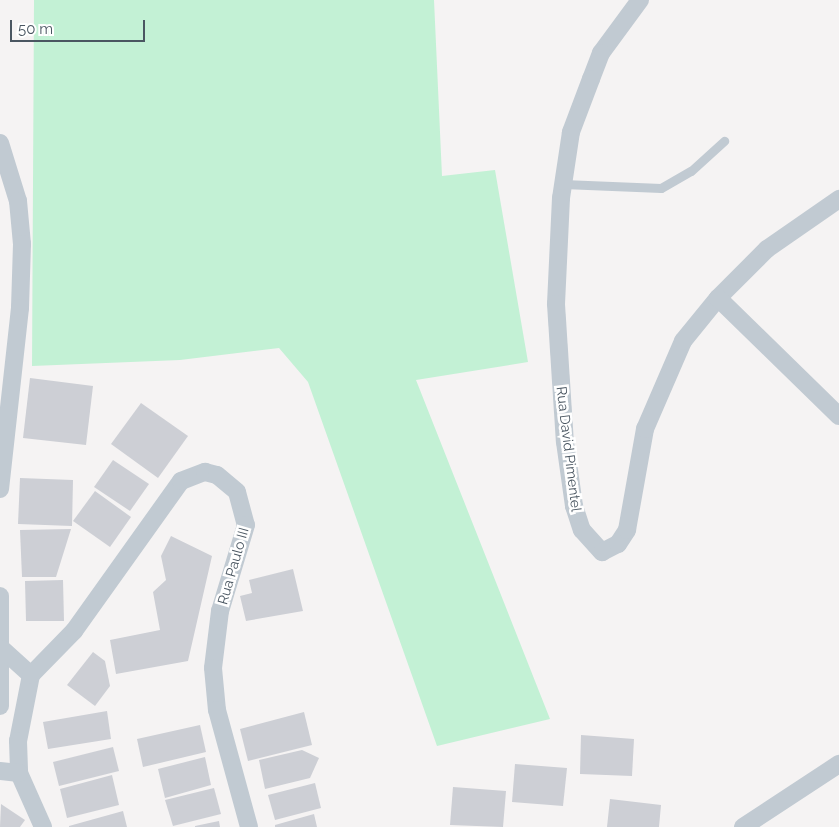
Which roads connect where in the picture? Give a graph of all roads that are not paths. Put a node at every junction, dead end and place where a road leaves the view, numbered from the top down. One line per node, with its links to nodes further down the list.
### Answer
1 (640, 0): 4 (street, Rua David Pimentel)
2 (724, 141): 4 (lane)
3 (0, 143): 8 (street)
4 (563, 184): 6 (street, Rua David Pimentel)
5 (839, 199): 6 (street, Rua David Pimentel)
6 (718, 298): 7 (street)
7 (839, 416)
8 (0, 489)
9 (0, 596): 10 (street)
10 (2, 649): 11 (street); 12 (street)
11 (31, 675): 15 (street); 17 (street, Rua Paulo III)
12 (0, 706)
13 (839, 764): 18 (street)
14 (0, 771): 15 (street)
15 (19, 773): 16 (street)
16 (43, 827)
17 (249, 827)
18 (743, 827)

